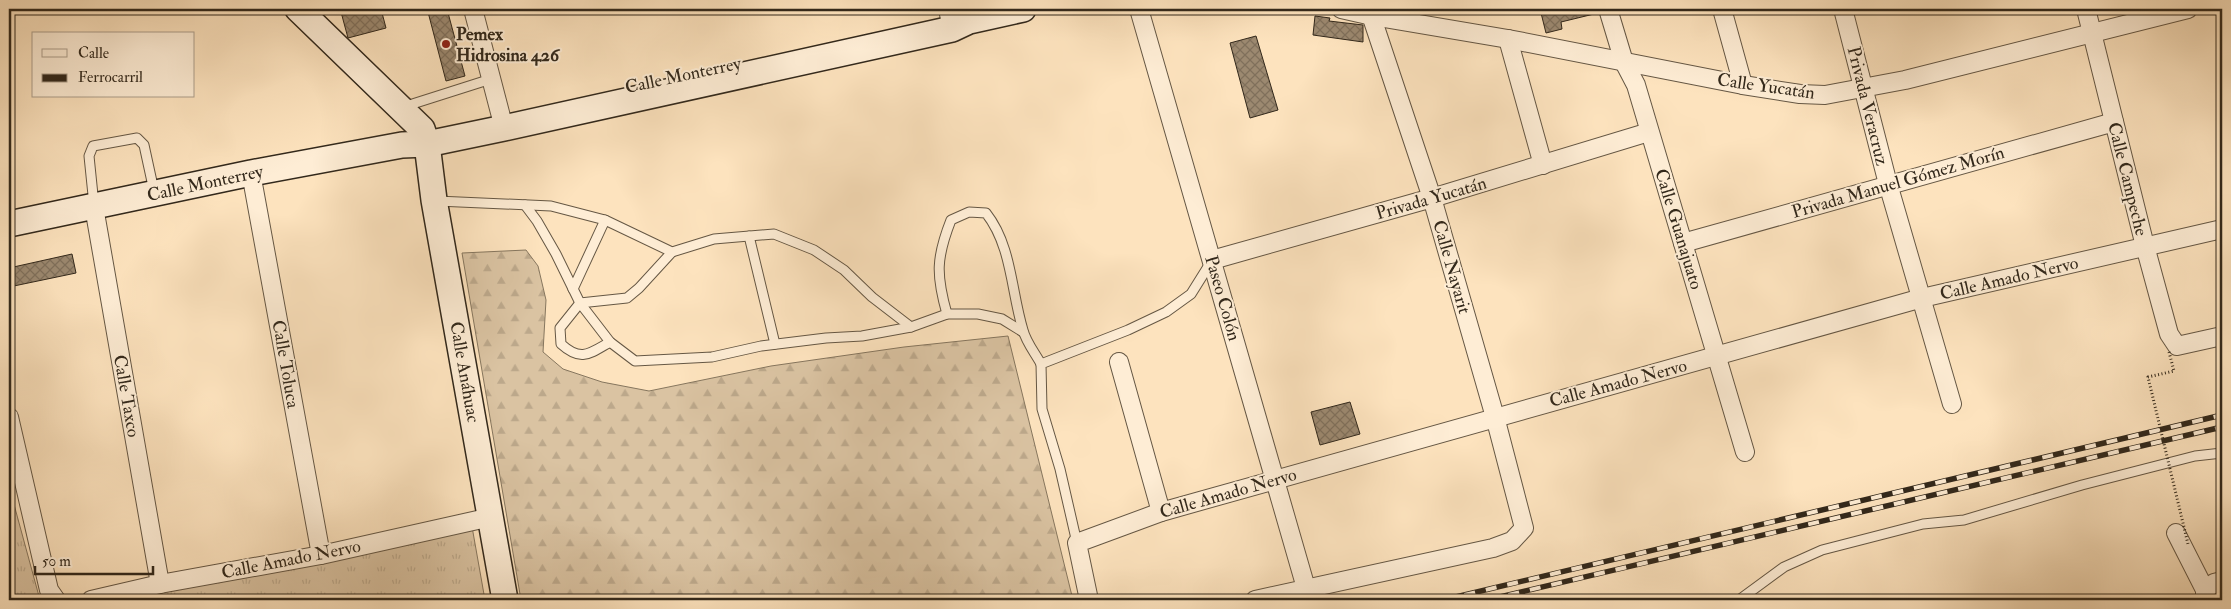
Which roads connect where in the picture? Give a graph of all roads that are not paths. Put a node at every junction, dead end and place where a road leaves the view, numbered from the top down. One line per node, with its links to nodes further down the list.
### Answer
1 (298, 9): 19 (street)
2 (473, 9): 16 (street)
3 (1023, 9): 12 (street, Calle Monterrey)
4 (1140, 9): 39 (street, Paseo Colón)
5 (1341, 9): 11 (street, Calle Yucatán)
6 (1608, 9): 15 (street, Calle Guanajuato)
7 (1722, 9): 17 (street)
8 (1843, 9): 18 (street, Privada Veracruz)
9 (2086, 9): 13 (street, Calle Campeche)
10 (2188, 9): 13 (street, Calle Yucatán)
11 (1371, 13): 14 (street, Calle Yucatán); 28 (street, Calle Nayarit)
12 (955, 20): 20 (street, Calle Monterrey)
13 (2092, 34): 18 (street, Calle Yucatán); 21 (street, Calle Campeche)
14 (1508, 39): 15 (street, Calle Yucatán); 24 (street)
15 (1624, 62): 17 (street, Calle Yucatán); 22 (street, Calle Guanajuato)
16 (491, 78): 19 (lane); 20 (street)
17 (1743, 85): 18 (street, Calle Yucatán)
18 (1864, 88): 26 (street, Privada Veracruz)
19 (400, 108): 23 (street)
20 (502, 121): 23 (street, Calle Monterrey)
21 (2114, 122): 26 (street, Privada Manuel Gómez Morín); 37 (street, Calle Campeche)
22 (1650, 132): 24 (street, Privada Yucatán); 36 (street, Calle Guanajuato)
23 (424, 136): 25 (street, Calle Monterrey); 29 (street, Calle Anáhuac)
24 (1543, 165): 28 (street, Privada Yucatán)
25 (251, 173): 27 (street, Calle Monterrey); 62 (street, Calle Toluca)
26 (1888, 184): 36 (street, Privada Manuel Gómez Morín); 41 (street, Privada Veracruz)
27 (155, 194): 31 (street, Calle Monterrey); 31 (lane)
28 (1432, 198): 39 (street, Privada Yucatán); 54 (street, Calle Nayarit)
29 (434, 200): 30 (lane); 59 (street, Calle Anáhuac)
30 (525, 205): 32 (lane); 40 (lane)
31 (94, 207): 33 (street, Calle Monterrey); 64 (street, Calle Taxco)
32 (605, 220): 38 (lane); 40 (lane)
33 (9, 224)
34 (2222, 228): 37 (street, Calle Amado Nervo)
35 (749, 236): 38 (lane); 44 (lane); 48 (lane)
36 (1683, 243): 49 (street, Calle Guanajuato)
37 (2145, 246): 41 (street, Calle Amado Nervo); 46 (street, Calle Campeche)
38 (672, 252): 42 (lane)
39 (1212, 260): 51 (lane); 57 (street, Paseo Colón)
40 (573, 289): 42 (lane)
41 (1922, 298): 49 (street, Calle Amado Nervo); 52 (street, Privada Veracruz)
42 (580, 304): 47 (lane); 47 (lane)
43 (947, 314): 44 (lane); 45 (lane); 45 (lane)
44 (911, 328): 48 (lane)
45 (1023, 332): 51 (lane)
46 (2222, 336)
47 (610, 342): 48 (lane)
48 (775, 344)
49 (1716, 356): 54 (street, Calle Amado Nervo); 55 (street, Calle Guanajuato)
50 (1119, 362): 58 (street)
51 (1041, 364): 61 (lane)
52 (1952, 404)
53 (9, 417): 67 (street)
54 (1495, 418): 57 (street, Calle Amado Nervo); 65 (street, Calle Nayarit)
55 (1745, 452)
56 (2222, 453): 72 (lane)
57 (1275, 478): 58 (street, Calle Amado Nervo); 65 (street, Paseo Colón)
58 (1162, 512): 61 (street, Calle Amado Nervo)
59 (491, 517): 62 (street, Calle Amado Nervo); 69 (street, Calle Anáhuac)
60 (2182, 539): 66 (street)
61 (1077, 543): 70 (street)
62 (320, 554): 64 (street, Calle Amado Nervo)
63 (2222, 581): 66 (street)
64 (160, 584): 68 (street, Calle Amado Nervo)
65 (1306, 588): 71 (street)
66 (2205, 595)
67 (56, 600)
68 (92, 600)
69 (505, 600)
70 (1090, 600)
71 (1255, 600)
72 (1739, 600)

